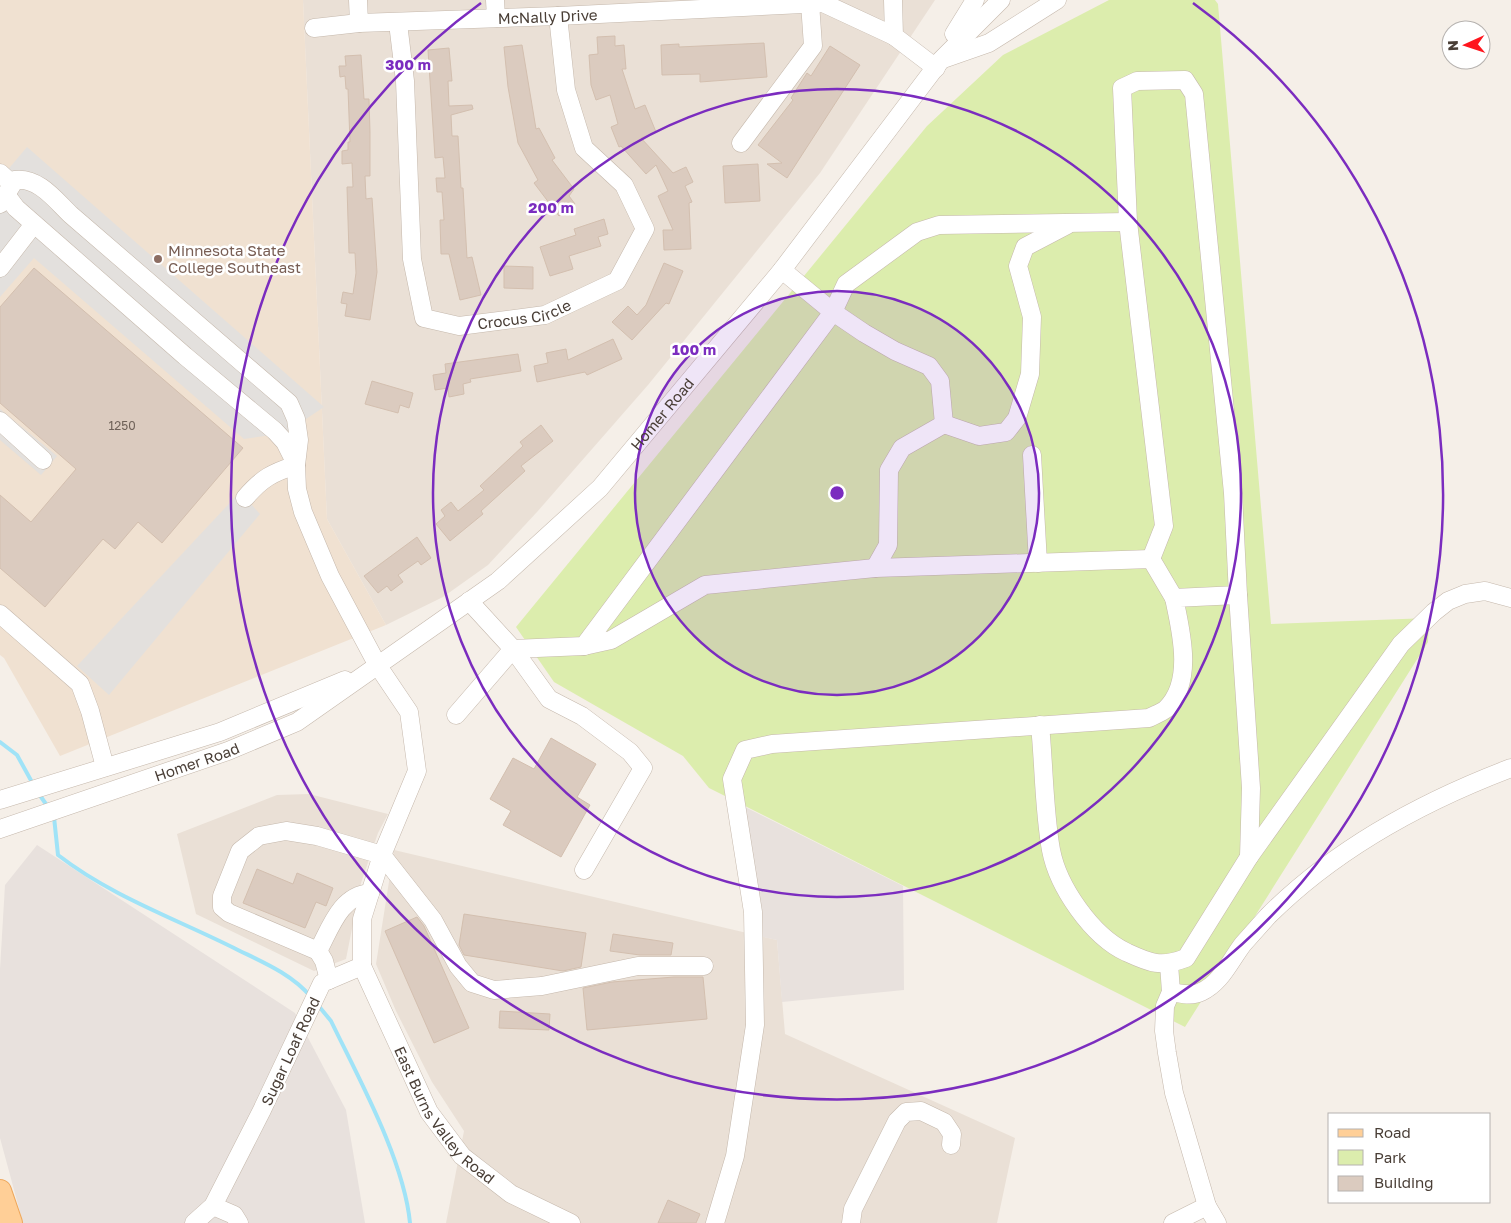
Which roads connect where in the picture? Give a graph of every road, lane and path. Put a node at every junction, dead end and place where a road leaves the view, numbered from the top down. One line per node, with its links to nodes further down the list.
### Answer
1 (358, 0): 14 (street)
2 (495, 0): 12 (street)
3 (893, 0): 17 (street)
4 (975, 0): 13 (street, Homer Road)
5 (980, 0): 13 (street, Homer Road)
6 (1001, 0): 18 (street, Homer Road)
7 (1057, 0): 18 (street)
8 (761, 3): 9 (street, McNally Drive); 10 (street, McNally Drive)
9 (810, 3): 17 (street, McNally Drive); 19 (street)
10 (629, 6): 11 (street, McNally Drive)
11 (558, 16): 12 (street, McNally Drive); 15 (street, Crocus Circle)
12 (496, 18): 15 (street, McNally Drive)
13 (965, 19): 18 (street, Homer Road)
14 (359, 23): 15 (street, McNally Drive); 16 (street, McNally Drive)
15 (398, 23)
16 (314, 28)
17 (894, 36): 18 (street, McNally Drive)
18 (938, 64): 25 (street, Homer Road)
19 (741, 143)
20 (5, 189): 23 (street); 31 (street)
21 (1128, 222): 22 (street); 33 (street); 36 (street)
22 (1070, 223): 26 (street); 28 (street)
23 (34, 224): 24 (street); 31 (street)
24 (0, 268)
25 (782, 270): 26 (street); 39 (street, Homer Road)
26 (833, 312): 28 (street); 41 (street)
27 (0, 422): 30 (street)
28 (944, 424): 35 (street)
29 (1032, 455): 34 (street)
30 (43, 460)
31 (296, 465): 32 (street); 43 (street)
32 (245, 498)
33 (1151, 559): 34 (street); 37 (street)
34 (1038, 563): 35 (street)
35 (875, 568): 41 (street)
36 (1238, 596): 37 (street); 51 (street)
37 (1174, 598): 45 (street)
38 (1511, 598): 51 (street)
39 (469, 601): 42 (street); 43 (street, Homer Road)
40 (0, 614): 46 (street)
41 (584, 646): 42 (street)
42 (514, 649): 44 (street); 52 (street)
43 (378, 666): 46 (street, Homer Road); 49 (street, Homer Road); 50 (street)
44 (456, 715)
45 (1040, 725): 55 (street); 69 (street)
46 (105, 767): 48 (street, Homer Road)
47 (1511, 768): 59 (street)
48 (0, 800)
49 (2, 828)
50 (382, 855): 53 (street); 54 (street); 57 (street)
51 (1249, 857): 55 (street)
52 (584, 870)
53 (370, 893): 54 (street); 56 (street)
54 (318, 951): 58 (street)
55 (1169, 964): 59 (street)
56 (362, 966): 58 (street, Sugar Loaf Road); 68 (street, East Burns Valley Road)
57 (704, 966)
58 (325, 981): 63 (street, Sugar Loaf Road)
59 (1170, 992): 64 (street)
60 (951, 1145): 70 (street)
61 (0, 1191): 65 (main road)
62 (0, 1204): 65 (main road)
63 (212, 1206): 66 (street, Sugar Loaf Road); 67 (street)
64 (1207, 1206): 71 (street); 72 (street)
65 (10, 1223)
66 (194, 1223)
67 (239, 1223)
68 (571, 1223)
69 (715, 1223)
70 (850, 1223)
71 (1173, 1223)
72 (1217, 1223)

